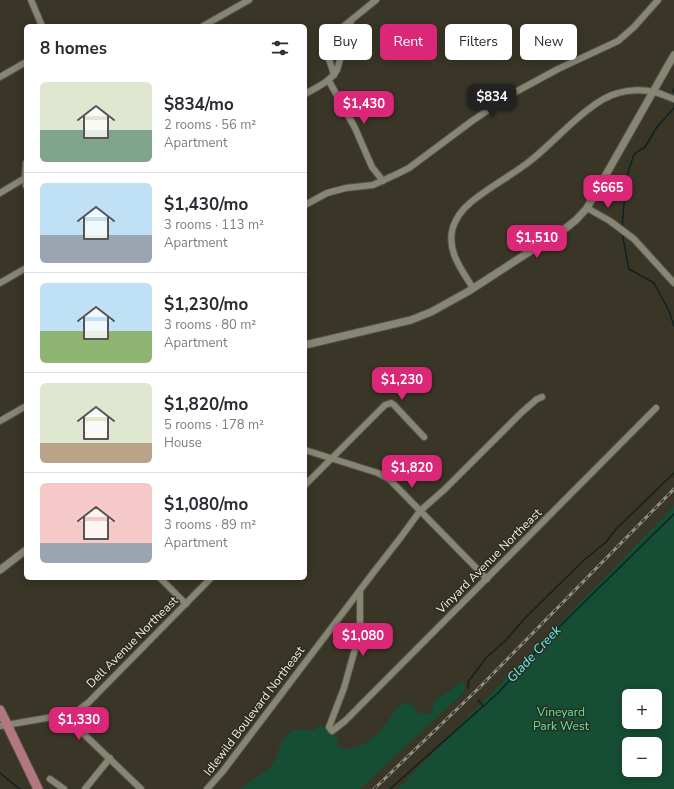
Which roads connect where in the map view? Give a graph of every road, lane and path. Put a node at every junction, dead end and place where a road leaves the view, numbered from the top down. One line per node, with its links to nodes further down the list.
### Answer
1 (31, 0): 6 (street)
2 (248, 0): 7 (street)
3 (376, 0): 5 (street)
4 (658, 0): 17 (street)
5 (350, 21): 10 (street); 10 (street)
6 (41, 24)
7 (206, 24)
8 (674, 55): 13 (street)
9 (24, 63): 11 (street)
10 (334, 75): 12 (street)
11 (0, 77)
12 (329, 81): 14 (street); 17 (street)
13 (653, 91): 15 (street); 20 (street); 24 (street)
14 (307, 93)
15 (674, 99)
16 (24, 179): 18 (street)
17 (382, 181): 19 (street)
18 (0, 193)
19 (307, 204)
20 (587, 208): 23 (street); 24 (street)
21 (24, 269): 22 (street)
22 (0, 283)
23 (674, 283)
24 (473, 288): 25 (street)
25 (307, 345)
26 (542, 397): 34 (street, Idlewild Boulevard Northeast)
27 (24, 407): 29 (street)
28 (656, 408): 37 (street, Vinyard Avenue Northeast)
29 (0, 421)
30 (424, 437): 32 (street)
31 (307, 451): 32 (street)
32 (332, 458): 33 (street); 34 (street)
33 (307, 483)
34 (420, 511): 37 (street); 40 (street, Idlewild Boulevard Northeast)
35 (24, 552): 36 (street)
36 (0, 570)
37 (487, 579): 40 (street, Vinyard Avenue Northeast)
38 (162, 580): 41 (street)
39 (209, 580): 41 (street, Dell Avenue Northeast)
40 (360, 591): 51 (street, Idlewild Boulevard Northeast)
41 (186, 604): 43 (street, Dell Avenue Northeast)
42 (0, 710): 44 (main road)
43 (64, 715): 44 (street); 45 (street)
44 (4, 726): 48 (main road)
45 (110, 758): 47 (street); 50 (street)
46 (50, 779): 49 (street)
47 (87, 788)
48 (38, 789)
49 (64, 789)
50 (141, 789)
51 (208, 789)

